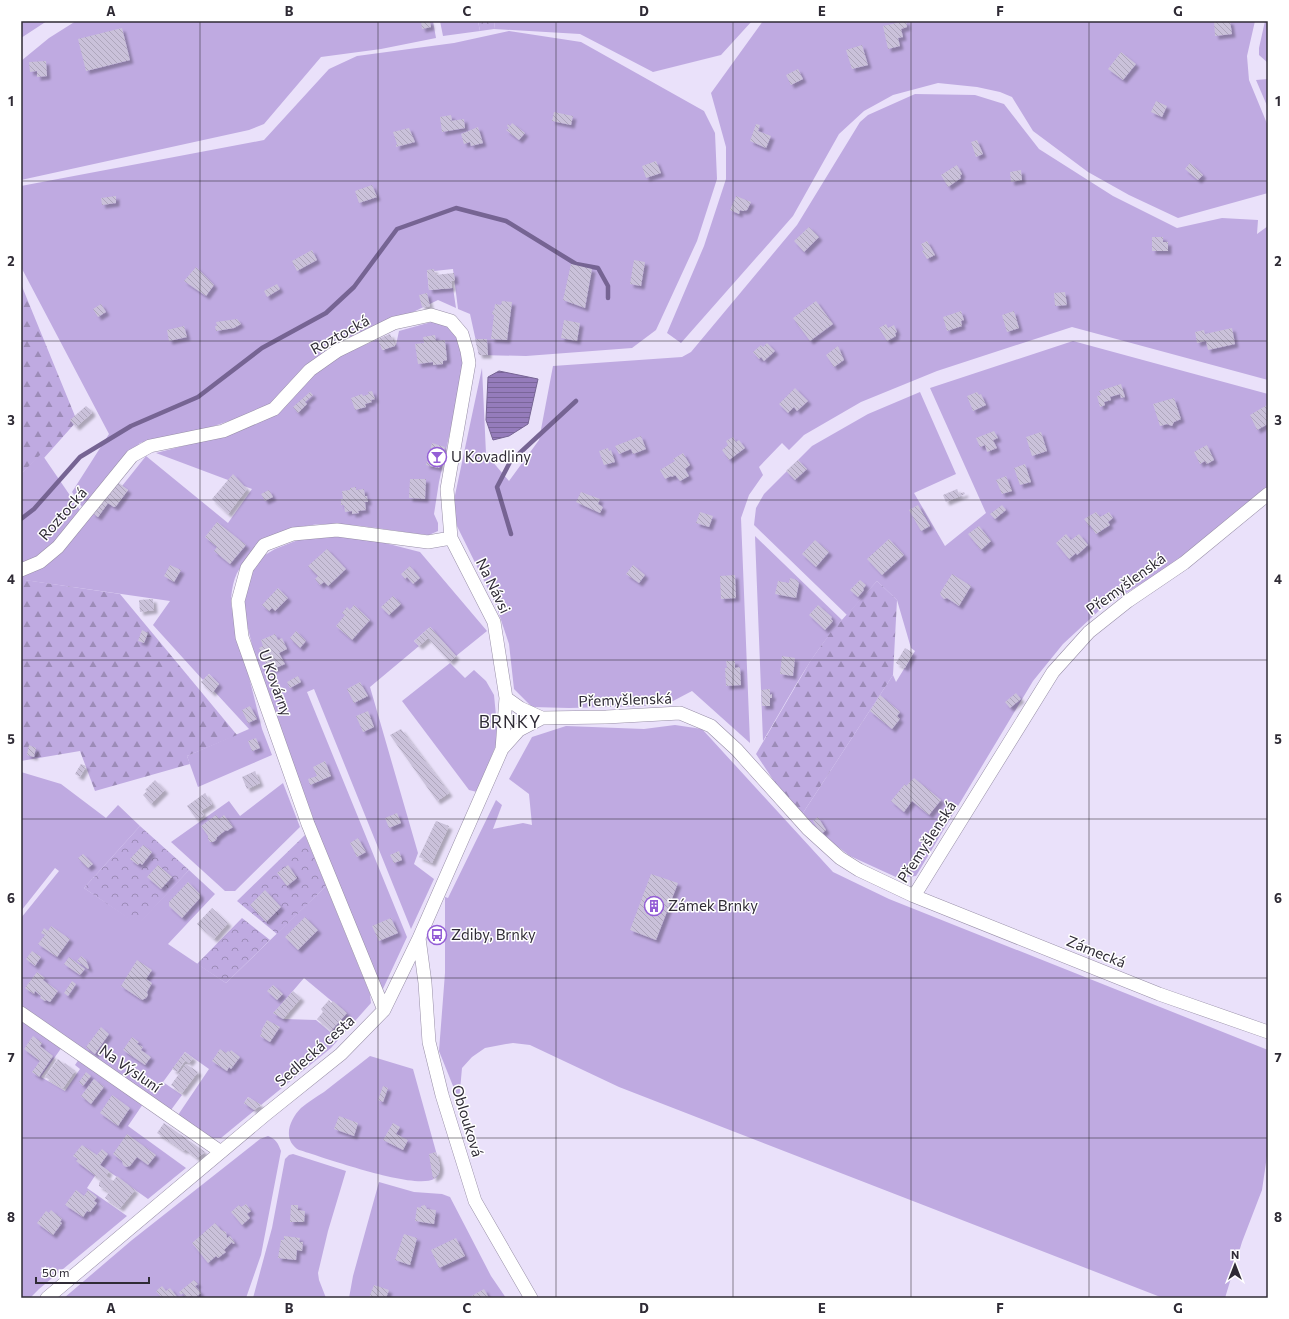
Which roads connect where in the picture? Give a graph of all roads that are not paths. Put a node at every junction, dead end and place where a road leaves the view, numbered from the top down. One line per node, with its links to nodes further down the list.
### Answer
1 (1268, 494): 7 (street, Přemyšlenská)
2 (451, 538): 3 (street, Roztocká); 4 (street, Na Návsi); 9 (street, U Kovárny)
3 (21, 570)
4 (506, 698): 5 (street); 6 (street, Na Návsi)
5 (542, 718): 6 (street); 7 (street, Přemyšlenská)
6 (502, 749): 8 (street, Sedlecká cesta)
7 (914, 896): 11 (street, Zámecká)
8 (419, 938): 9 (street, Sedlecká cesta); 14 (street, Oblouková)
9 (384, 1010): 12 (street, Sedlecká cesta)
10 (21, 1013): 12 (street, Na Výsluní)
11 (1268, 1032)
12 (221, 1152): 13 (street, Sedlecká cesta)
13 (47, 1298)
14 (531, 1298)

